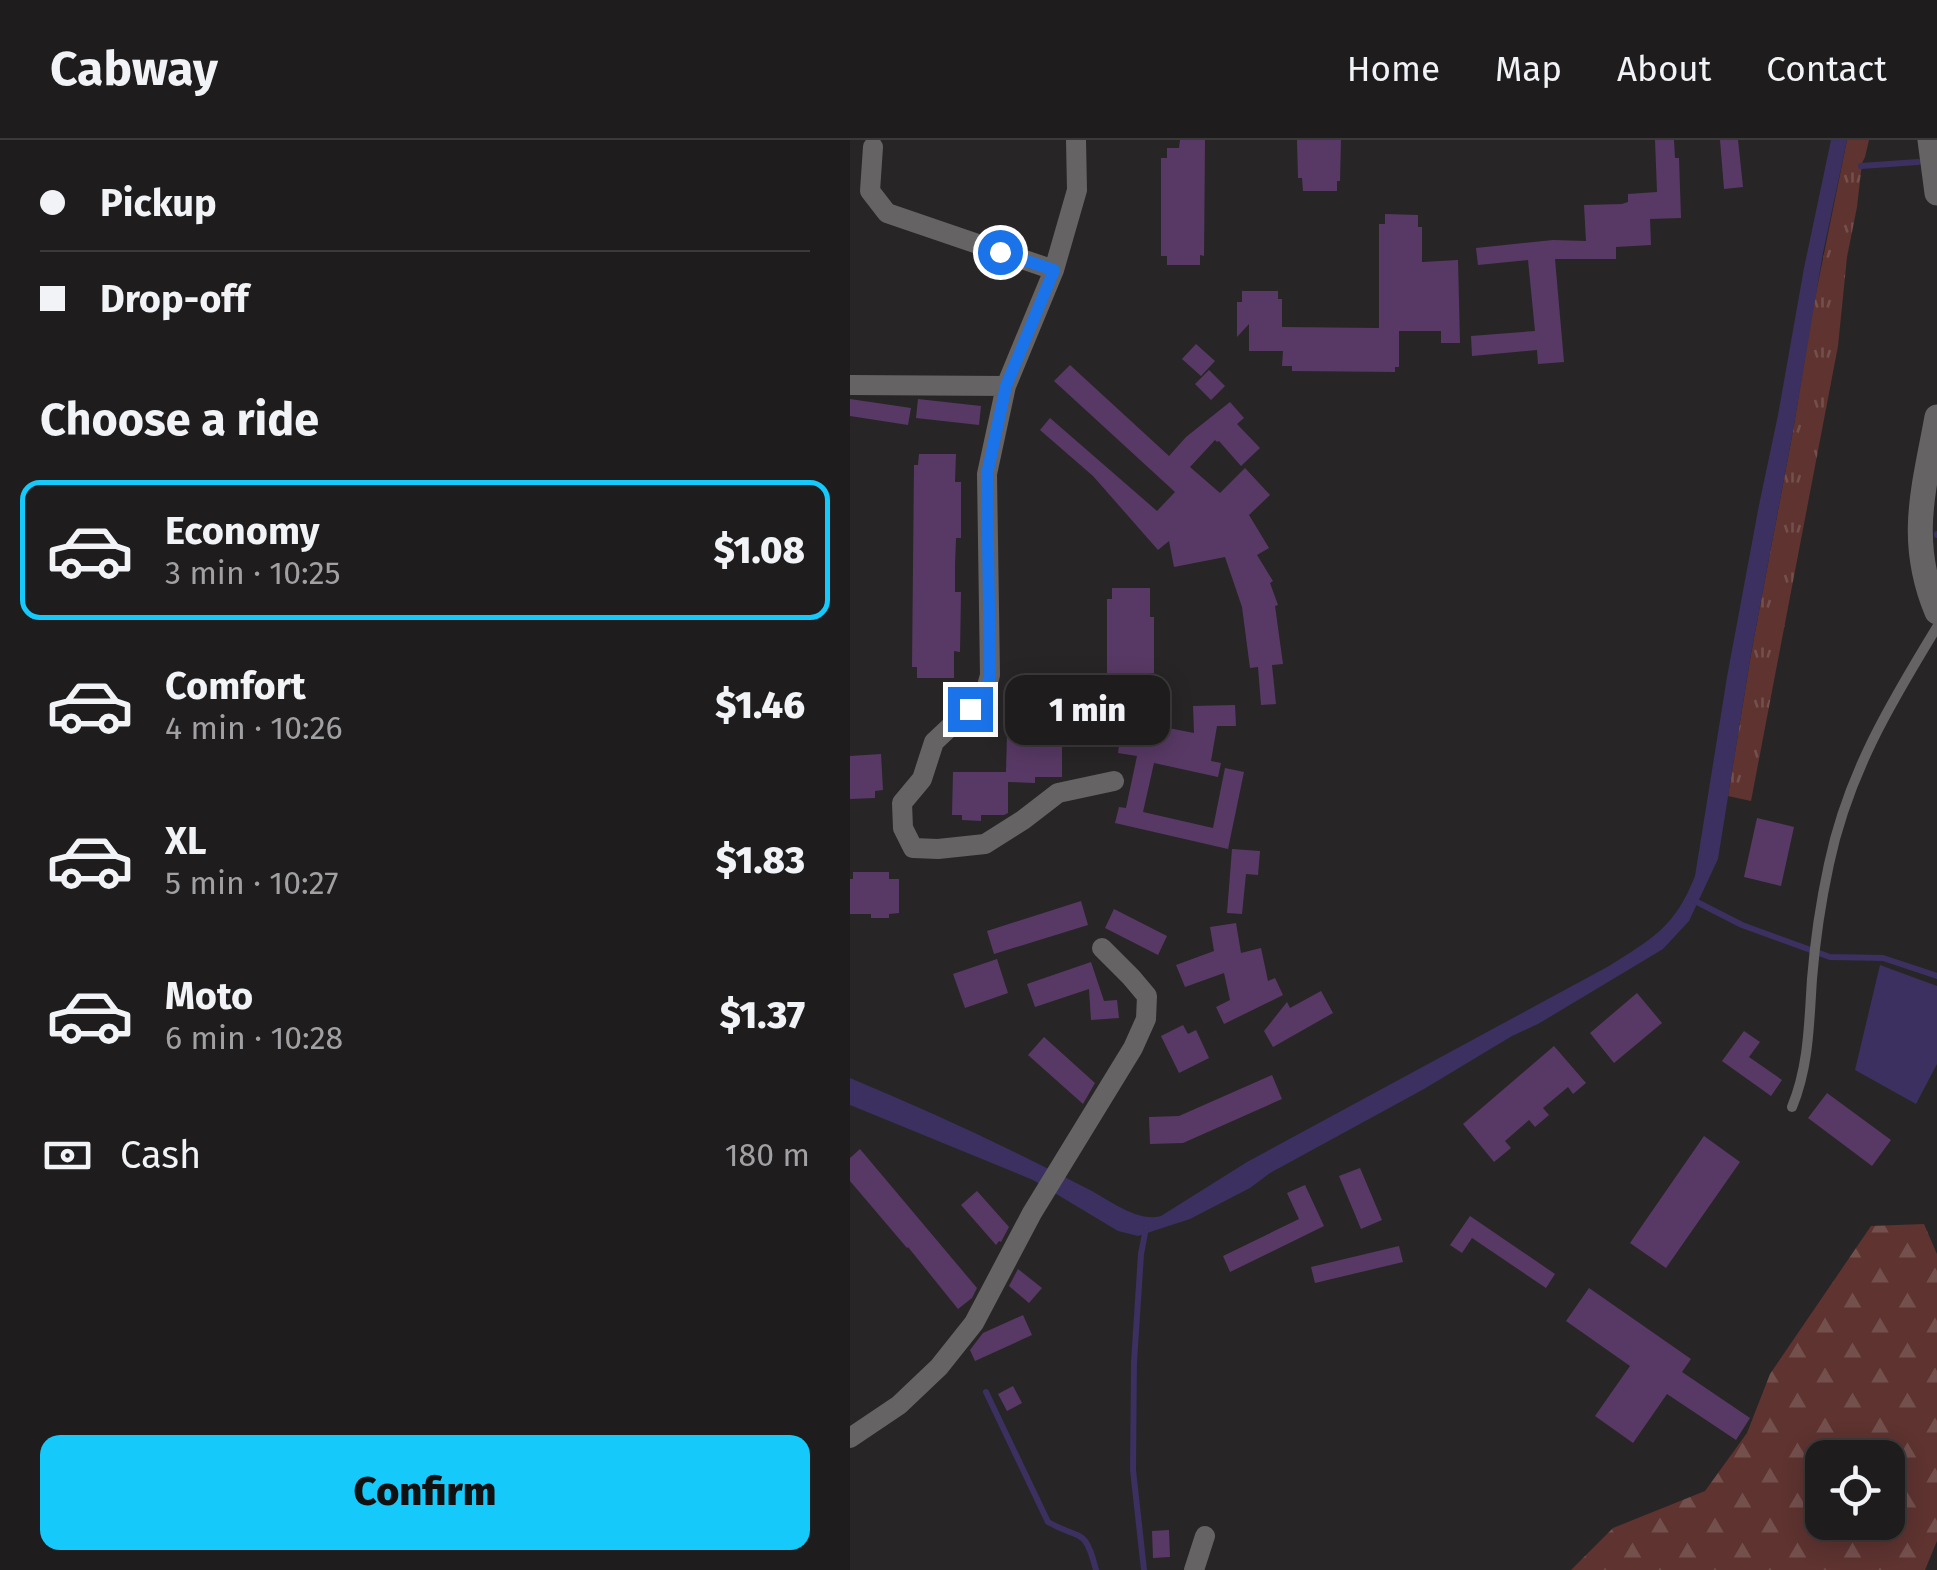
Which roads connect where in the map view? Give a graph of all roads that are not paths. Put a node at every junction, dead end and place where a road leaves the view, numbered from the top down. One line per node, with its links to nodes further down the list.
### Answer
1 (1076, 140): 5 (street)
2 (1930, 140): 4 (street)
3 (873, 147): 5 (street)
4 (1937, 192)
5 (1054, 270): 7 (street)
6 (850, 385): 7 (street)
7 (1006, 386): 11 (street)
8 (1937, 416): 9 (street)
9 (1937, 612)
10 (1937, 627): 13 (lane)
11 (1114, 781)
12 (1102, 948): 14 (street)
13 (1792, 1107)
14 (850, 1438)
15 (1205, 1536): 16 (street)
16 (1194, 1570)

